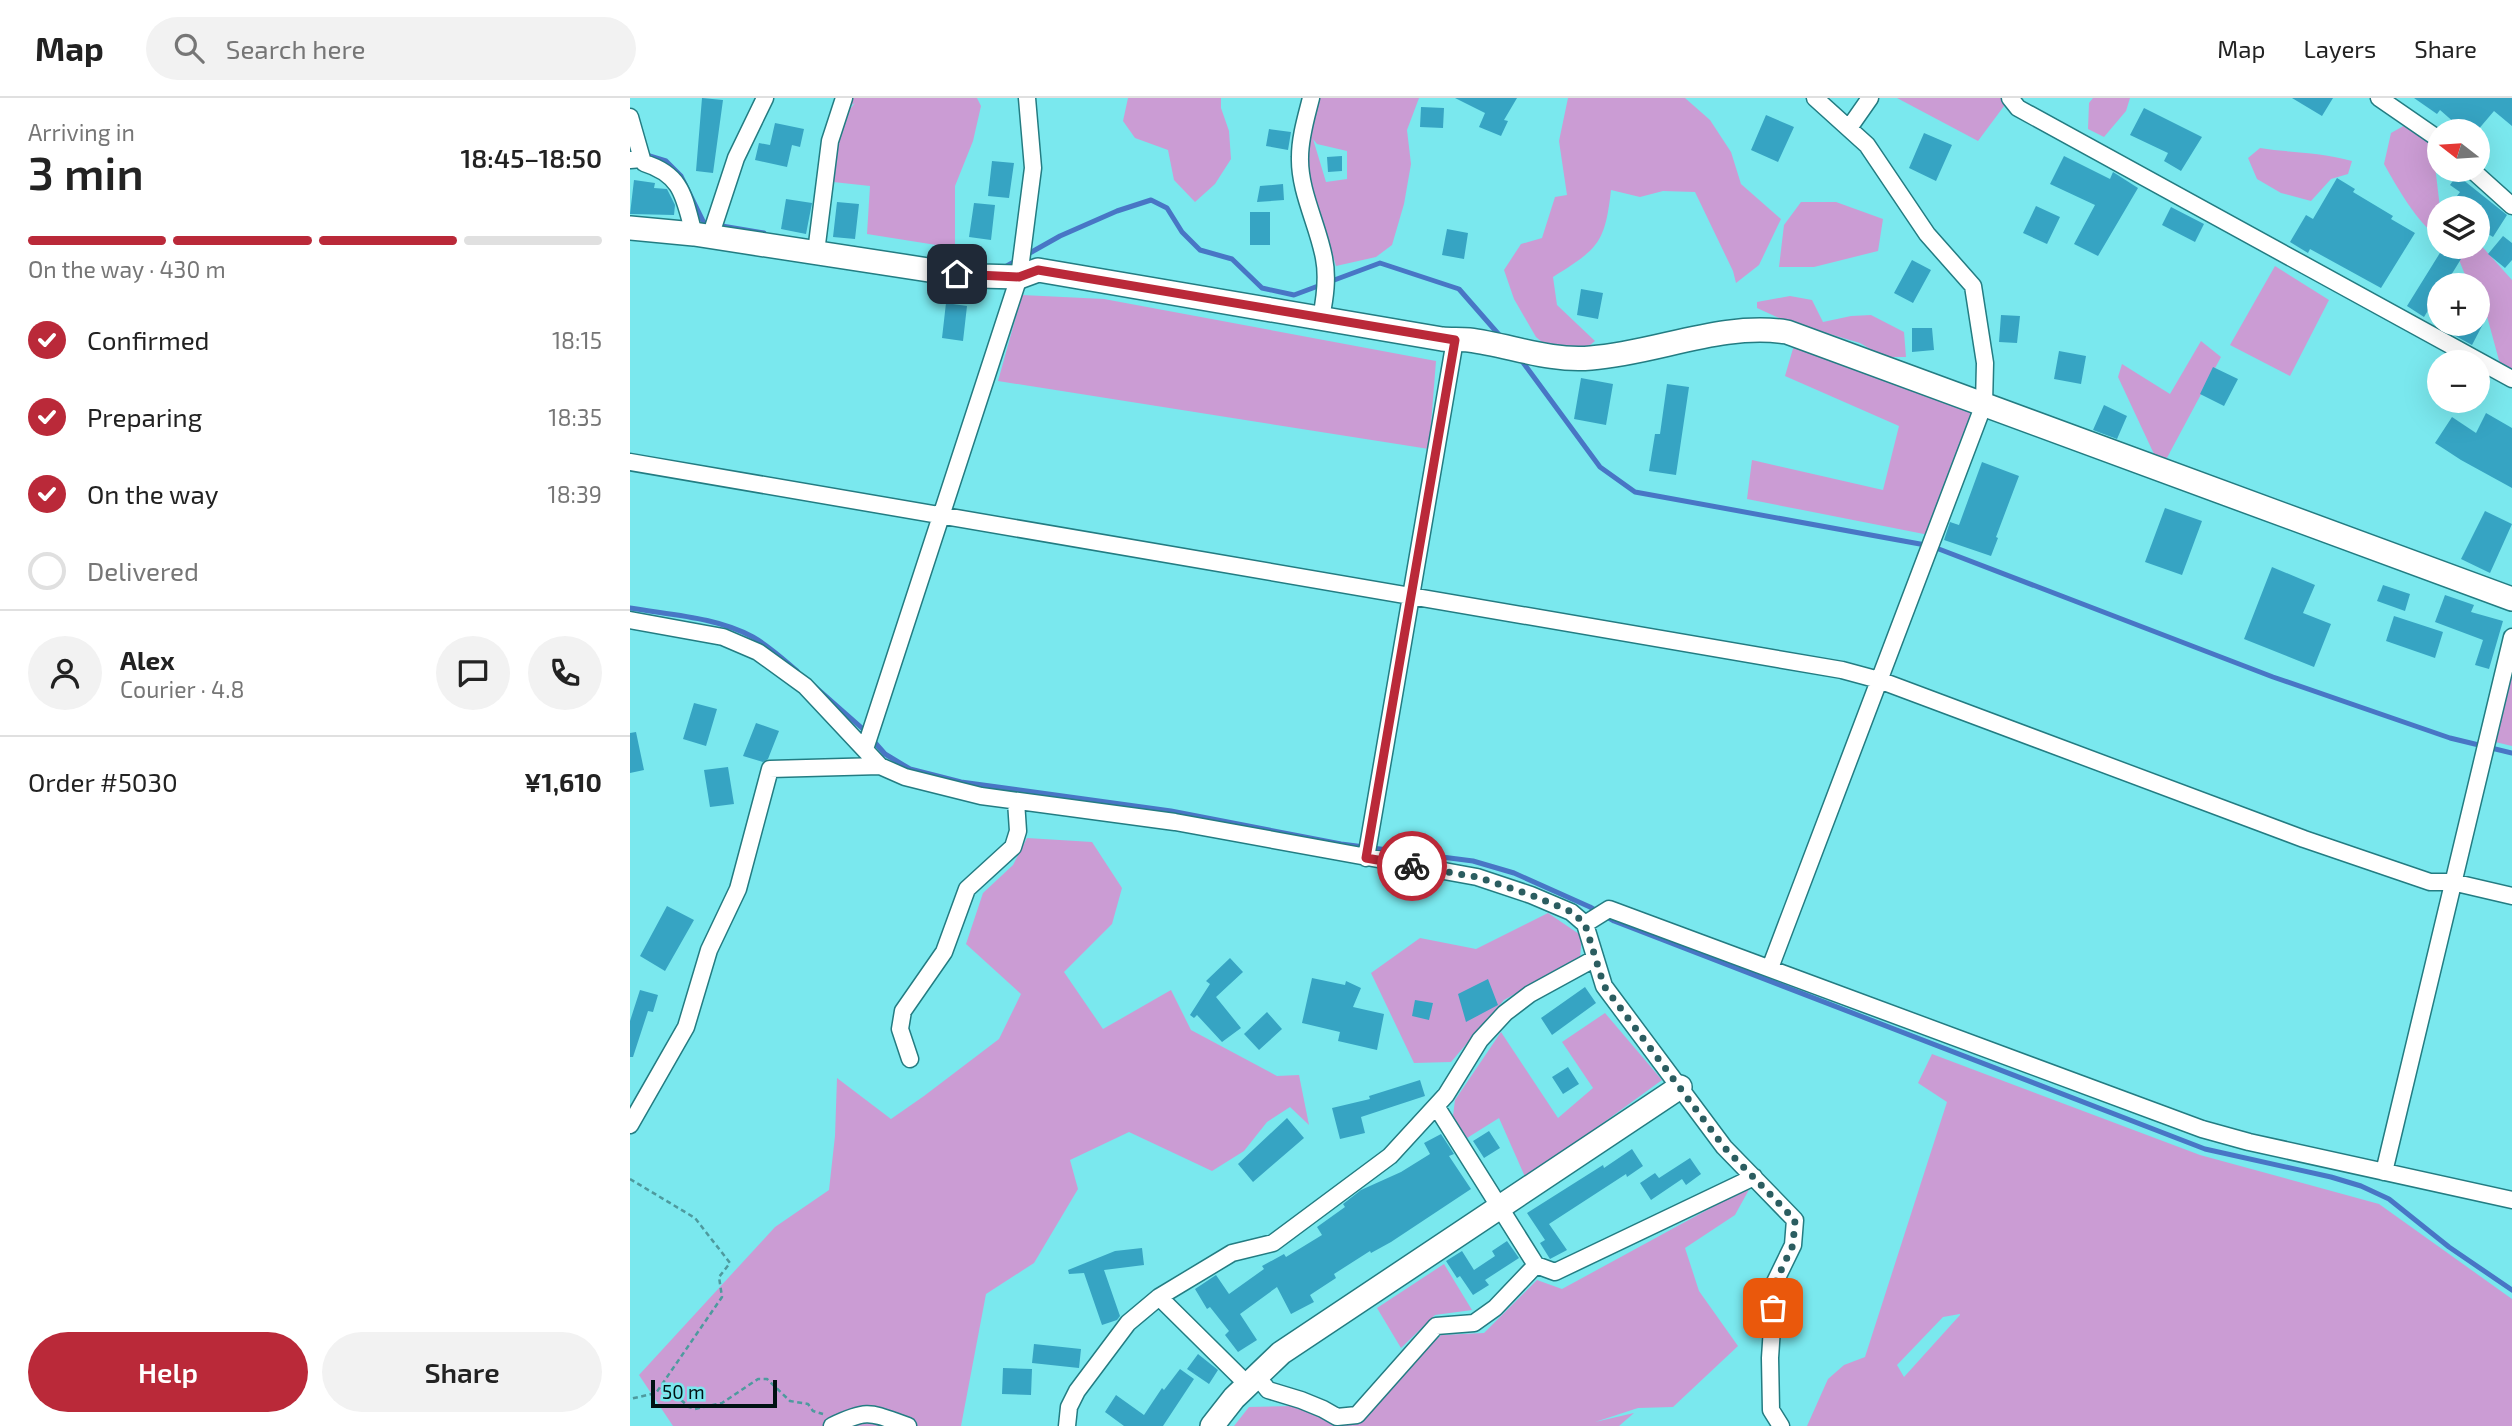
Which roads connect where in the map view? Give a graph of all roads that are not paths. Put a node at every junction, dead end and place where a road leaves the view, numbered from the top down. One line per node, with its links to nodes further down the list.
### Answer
1 (765, 98): 16 (street)
2 (844, 98): 17 (street)
3 (1027, 98): 18 (street)
4 (1311, 98): 19 (street)
5 (1815, 98): 10 (street)
6 (1870, 98): 10 (street)
7 (2010, 98): 21 (street)
8 (2379, 98): 11 (street)
9 (630, 117): 12 (street)
10 (1849, 128): 22 (street)
11 (2427, 131)
12 (636, 160): 16 (street)
13 (2485, 182): 14 (street)
14 (2512, 206)
15 (630, 228): 16 (street)
16 (702, 235): 17 (street)
17 (816, 253): 18 (street)
18 (1019, 277): 19 (street); 24 (street)
19 (1321, 318): 20 (street)
20 (1455, 340): 22 (street); 25 (street)
21 (2512, 379)
22 (1984, 404): 26 (street); 29 (street)
23 (630, 462): 24 (street)
24 (942, 515): 25 (street); 30 (street)
25 (1412, 595): 29 (street); 33 (street)
26 (2512, 599)
27 (630, 620): 30 (street)
28 (2512, 637): 34 (street)
29 (1879, 680): 34 (street); 38 (street)
30 (865, 749): 31 (street)
31 (880, 765): 32 (street); 42 (street)
32 (1016, 801): 33 (street); 39 (street)
33 (1366, 858): 36 (street)
34 (2452, 881): 35 (street); 43 (street)
35 (2512, 896)
36 (1585, 924): 37 (street); 38 (street)
37 (1594, 959): 40 (street); 41 (street)
38 (1770, 968): 43 (street)
39 (910, 1059)
40 (1680, 1087): 44 (street); 46 (street)
41 (1436, 1106): 46 (street); 48 (street)
42 (630, 1125)
43 (2384, 1172): 45 (street)
44 (1754, 1177): 47 (street); 54 (street)
45 (2512, 1200)
46 (1500, 1208): 47 (street); 49 (street)
47 (1536, 1265): 49 (street)
48 (1159, 1297): 49 (street); 52 (street)
49 (1252, 1381): 53 (street)
50 (832, 1426): 51 (street)
51 (908, 1426)
52 (1067, 1426)
53 (1212, 1426)
54 (1781, 1426)

